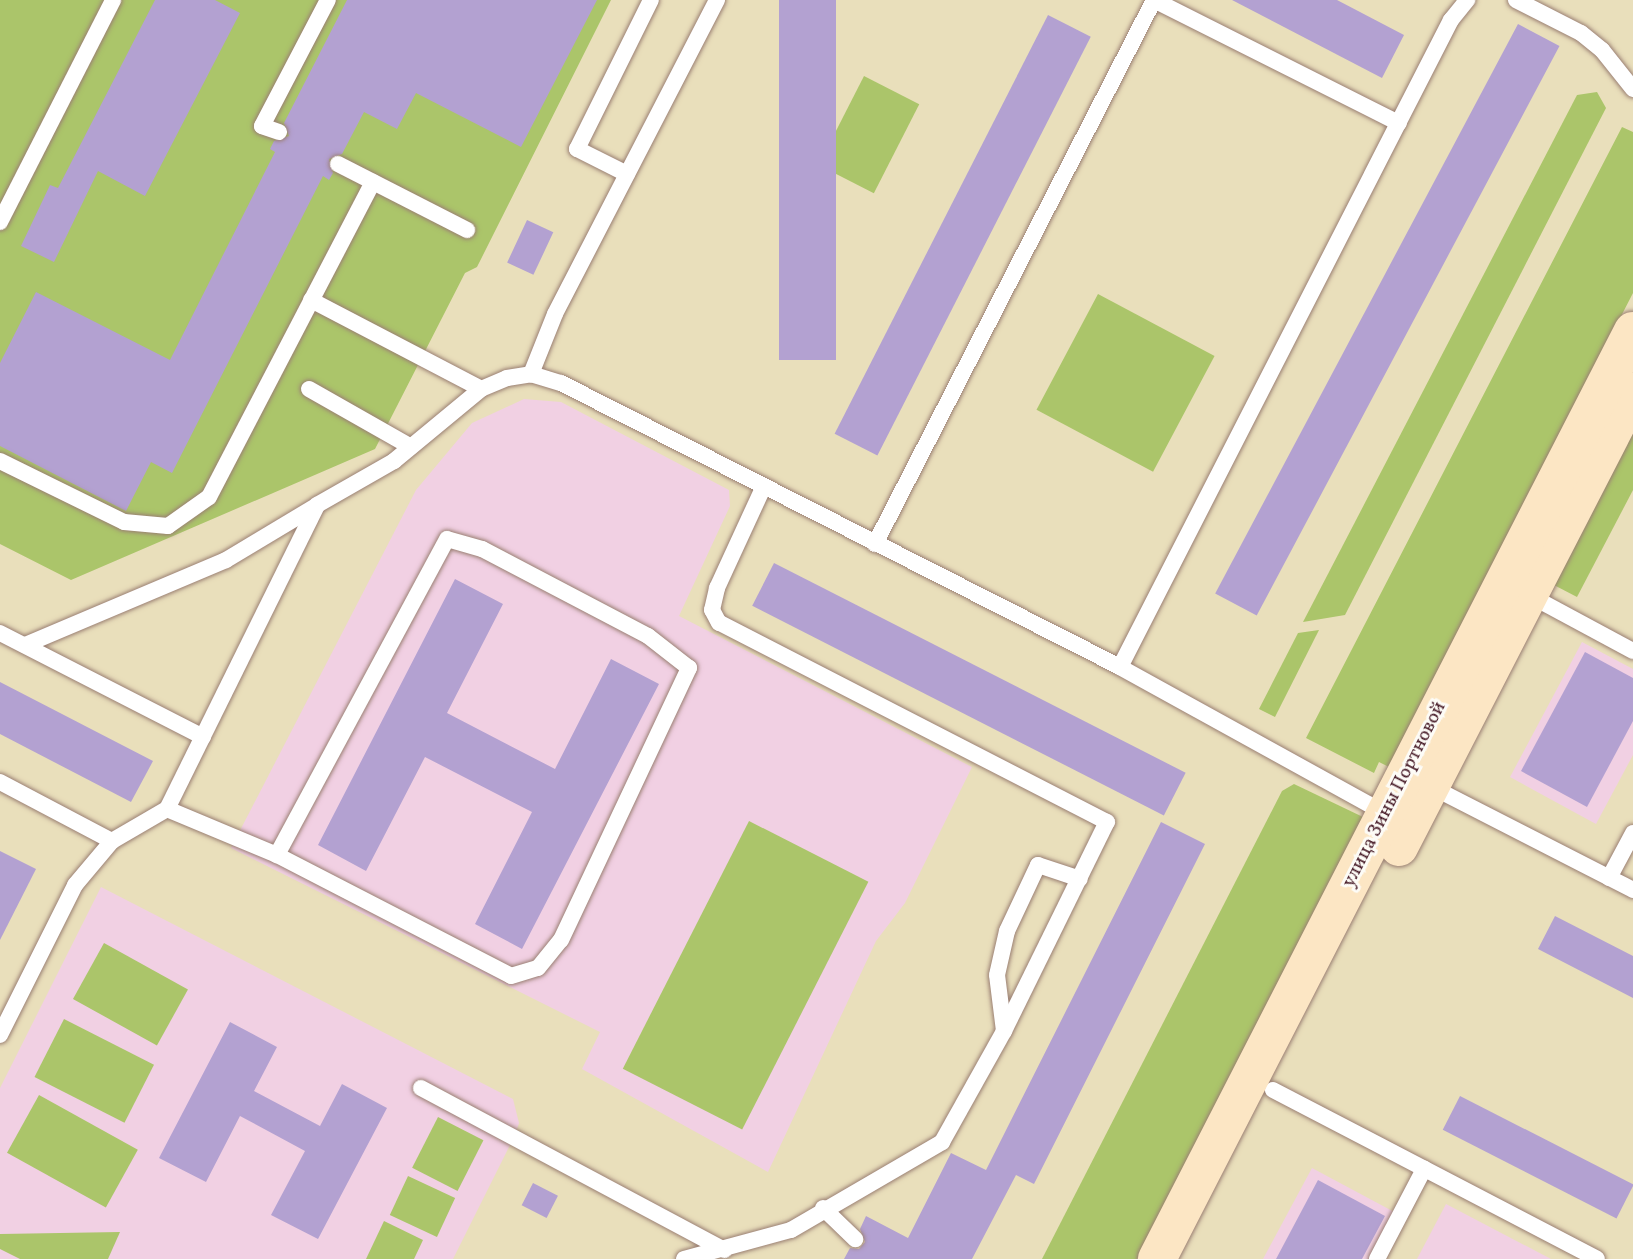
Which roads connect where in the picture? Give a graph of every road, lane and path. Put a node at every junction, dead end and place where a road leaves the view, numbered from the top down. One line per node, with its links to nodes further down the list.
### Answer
1 (113, 0): 13 (lane)
2 (328, 0): 9 (lane)
3 (651, 0): 11 (lane)
4 (718, 0): 11 (lane)
5 (1467, 0): 8 (lane)
6 (1516, 0): 7 (lane)
7 (1633, 89)
8 (1399, 123): 25 (lane); 30 (lane)
9 (279, 132)
10 (338, 164): 12 (lane)
11 (627, 174): 17 (lane)
12 (373, 182): 14 (lane); 15 (lane)
13 (0, 222)
14 (467, 230)
15 (311, 300): 19 (lane); 22 (lane)
16 (1633, 331): 32 (main road, улица Зины Портновой)
17 (531, 374): 19 (lane); 23 (lane)
18 (309, 389): 21 (lane)
19 (481, 389): 21 (lane)
20 (1633, 392): 26 (main road, улица Зины Портновой)
21 (411, 447): 24 (lane)
22 (0, 461)
23 (763, 488): 25 (lane); 40 (lane)
24 (317, 505): 28 (lane); 31 (lane)
25 (875, 544): 30 (lane)
26 (1529, 595): 29 (lane); 32 (main road, улица Зины Портновой)
27 (0, 632): 28 (lane)
28 (25, 645): 31 (lane)
29 (1633, 651)
30 (1120, 667): 35 (lane)
31 (203, 737): 34 (lane)
32 (1418, 780): 35 (main road, улица Зины Портновой); 39 (lane)
33 (0, 782): 37 (lane)
34 (167, 809): 37 (lane); 38 (lane)
35 (1398, 819): 45 (main road, улица Зины Портновой); 51 (main road, улица Зины Портновой)
36 (1633, 833): 39 (lane)
37 (112, 841): 43 (lane)
38 (277, 855): 38 (lane)
39 (1609, 878): 41 (lane)
40 (1080, 879): 42 (lane); 42 (lane)
41 (1633, 890)
42 (1004, 1031): 47 (lane)
43 (0, 1035)
44 (421, 1088): 49 (lane)
45 (1273, 1090): 46 (lane); 52 (main road, улица Зины Портновой)
46 (1424, 1168): 53 (lane); 54 (lane)
47 (822, 1208): 48 (lane); 49 (lane)
48 (855, 1239)
49 (724, 1250): 50 (lane)
50 (684, 1259)
51 (1157, 1259)
52 (1185, 1259)
53 (1377, 1259)
54 (1597, 1259)

